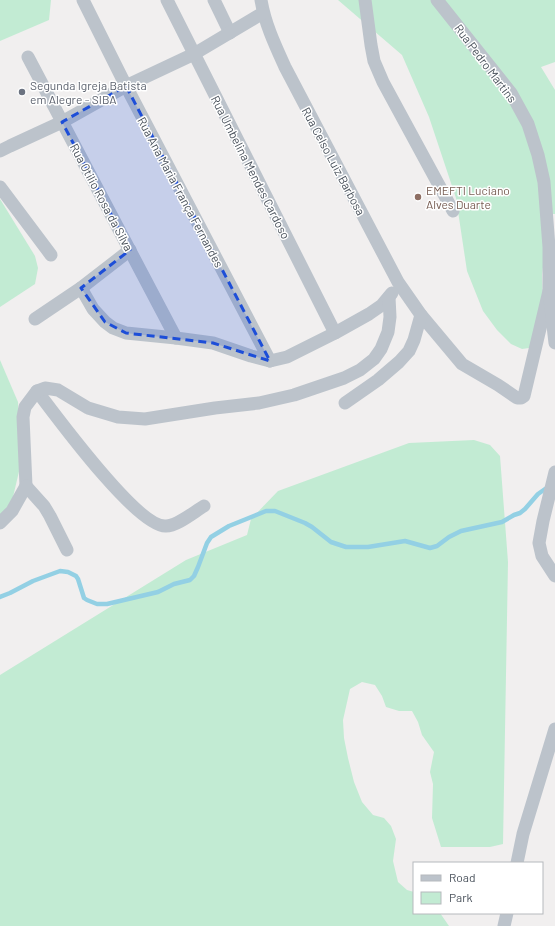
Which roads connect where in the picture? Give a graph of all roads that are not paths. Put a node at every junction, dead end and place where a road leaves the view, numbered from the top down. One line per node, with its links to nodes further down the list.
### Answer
1 (83, 0): 11 (street, Rua Ana Maria França Fernandes)
2 (167, 0): 9 (street, Rua Umbelina Mendes Cardoso)
3 (214, 0): 8 (street)
4 (261, 0): 7 (street, Rua Celso Luiz Barbosa)
5 (365, 0): 15 (street)
6 (437, 0): 21 (street, Rua Pedro Martins)
7 (263, 13): 8 (street); 19 (street, Rua Celso Luiz Barbosa)
8 (230, 32): 9 (street)
9 (194, 54): 11 (street); 25 (street, Rua Umbelina Mendes Cardoso)
10 (28, 56): 12 (street, Rua Otilio Rosa da Silva)
11 (126, 86): 12 (street); 28 (street, Rua Ana Maria França Fernandes)
12 (62, 122): 13 (street); 16 (street, Rua Otilio Rosa da Silva)
13 (0, 152)
14 (0, 187): 17 (street)
15 (453, 211)
16 (130, 250): 20 (street); 26 (street, Rua Otilio Rosa da Silva)
17 (51, 255)
18 (555, 277): 21 (street)
19 (398, 282): 22 (street); 23 (street, Rua Celso Luiz Barbosa)
20 (81, 288): 24 (street); 26 (street)
21 (549, 291): 23 (street, Rua Celso Luiz Barbosa); 27 (street, Rua Pedro Martins)
22 (389, 297): 25 (street); 29 (street)
23 (421, 315): 30 (street)
24 (35, 319)
25 (335, 333): 28 (street)
26 (176, 338): 28 (street)
27 (555, 344)
28 (270, 361)
29 (37, 391): 32 (street); 33 (street)
30 (345, 403)
31 (555, 474): 36 (street)
32 (26, 486): 34 (street); 35 (street)
33 (204, 506)
34 (0, 523)
35 (67, 550)
36 (555, 576)
37 (555, 729): 38 (street)
38 (517, 862)
39 (507, 914): 40 (street)
40 (504, 926)

